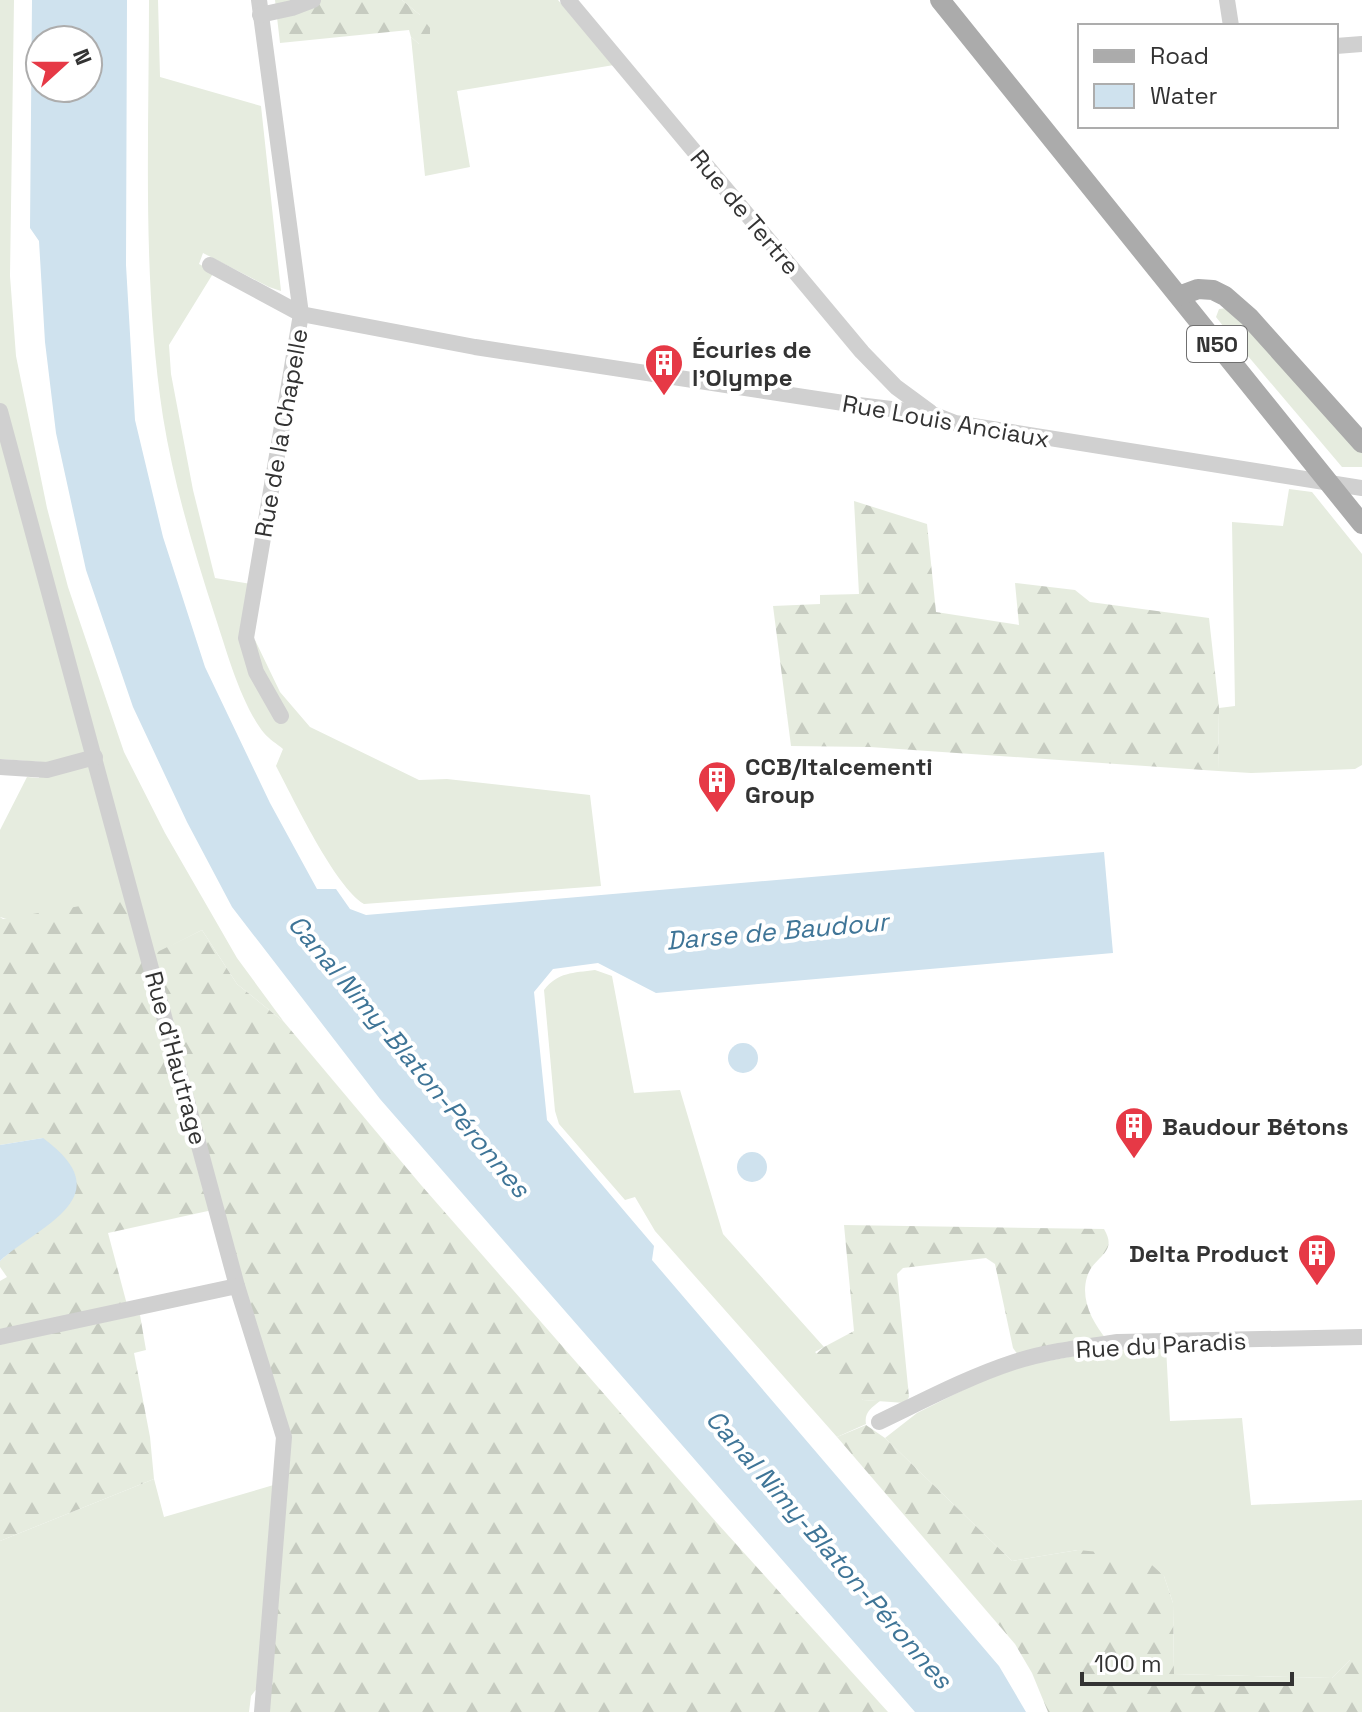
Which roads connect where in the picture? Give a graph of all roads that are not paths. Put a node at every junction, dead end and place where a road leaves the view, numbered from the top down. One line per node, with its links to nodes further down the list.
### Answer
1 (313, 0): 5 (street)
2 (568, 0): 13 (street, Rue de Tertre)
3 (940, 0): 10 (main road, N50)
4 (1227, 0): 6 (street)
5 (259, 7): 11 (street, Rue de la Chapelle)
6 (1231, 24)
7 (1362, 44): 8 (street)
8 (1338, 46)
9 (210, 265): 11 (street, Rue Louis Anciaux)
10 (1179, 296): 14 (main road); 16 (main road, N50)
11 (301, 314): 13 (street, Rue Louis Anciaux); 17 (street, Rue de la Chapelle)
12 (0, 411): 18 (street, Rue d'Hautrage)
13 (932, 414): 15 (street, Rue Louis Anciaux)
14 (1362, 443)
15 (1362, 488)
16 (1359, 521)
17 (281, 716)
18 (95, 757): 19 (street); 20 (street, Rue d'Hautrage)
19 (0, 767)
20 (237, 1286): 21 (street); 24 (street, Rue d'Hautrage)
21 (0, 1337)
22 (1362, 1337): 23 (street, Rue du Paradis)
23 (879, 1422)
24 (262, 1712)

